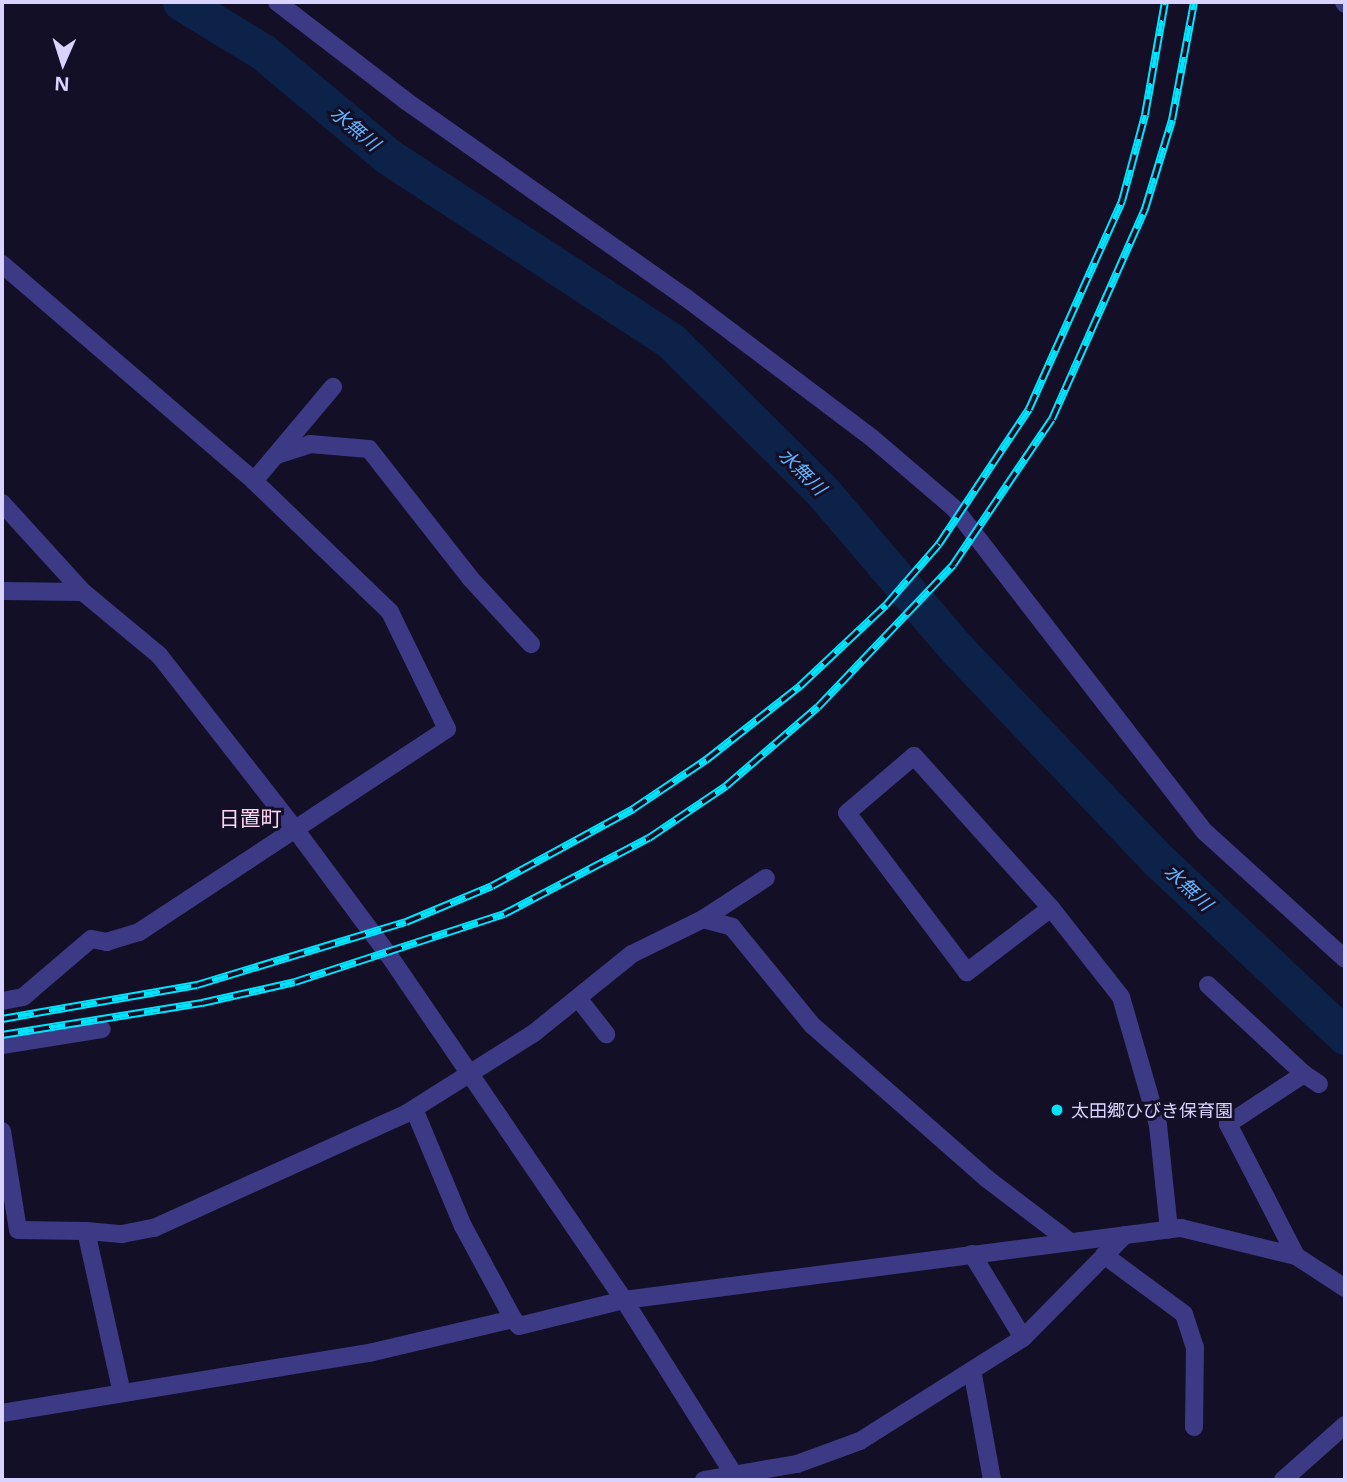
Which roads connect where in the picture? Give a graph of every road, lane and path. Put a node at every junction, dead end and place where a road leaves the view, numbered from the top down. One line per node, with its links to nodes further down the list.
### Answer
1 (277, 2): 14 (street)
2 (2, 264): 5 (street)
3 (333, 387): 4 (street)
4 (277, 455): 5 (street); 9 (street)
5 (254, 481): 10 (street)
6 (2, 503): 8 (street)
7 (2, 591): 8 (street)
8 (83, 592): 10 (street)
9 (531, 644)
10 (295, 830): 17 (street); 21 (street)
11 (766, 878): 13 (street)
12 (1051, 908): 12 (street); 24 (street)
13 (703, 919): 16 (street); 28 (street)
14 (1345, 959)
15 (1208, 985): 31 (street)
16 (578, 998): 19 (street); 21 (street)
17 (2, 1001)
18 (102, 1029): 20 (street)
19 (606, 1034)
20 (2, 1045)
21 (469, 1073): 22 (street); 33 (street)
22 (414, 1109): 26 (street); 34 (street)
23 (2, 1131): 25 (street)
24 (1168, 1229): 27 (street); 31 (street)
25 (10, 1231): 26 (street)
26 (86, 1231): 37 (street)
27 (1125, 1235): 28 (street); 30 (street)
28 (1070, 1242): 29 (street)
29 (972, 1254): 33 (street); 35 (street)
30 (1104, 1255): 35 (street); 40 (street)
31 (1296, 1256): 32 (street)
32 (1345, 1288)
33 (624, 1300): 34 (street); 42 (street)
34 (513, 1319): 37 (street)
35 (1023, 1338): 36 (street)
36 (972, 1375): 41 (street); 44 (street)
37 (122, 1392): 38 (street)
38 (2, 1413)
39 (1345, 1425): 45 (street)
40 (1194, 1427)
41 (798, 1472): 42 (street)
42 (734, 1475): 43 (street)
43 (704, 1480)
44 (992, 1480)
45 (1283, 1480)

